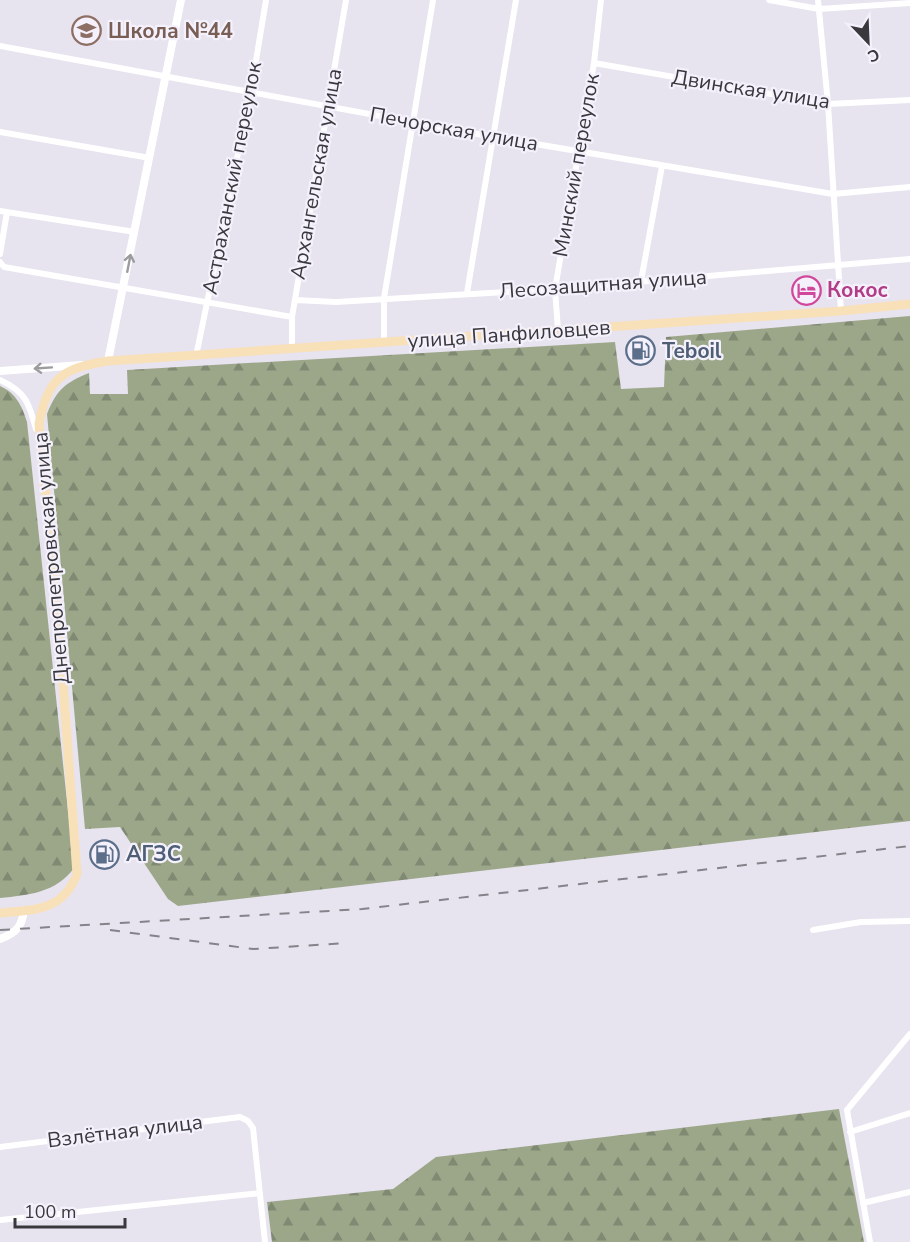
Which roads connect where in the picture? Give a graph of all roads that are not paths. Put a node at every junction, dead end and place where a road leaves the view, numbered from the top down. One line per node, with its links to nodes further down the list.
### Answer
1 (182, 0): 13 (street)
2 (266, 0): 14 (street, Астраханский переулок)
3 (346, 0): 17 (street, Архангельская улица)
4 (433, 0): 18 (street)
5 (516, 0): 20 (street)
6 (601, 0): 12 (street, Минский переулок)
7 (769, 0): 10 (street)
8 (818, 0): 10 (street)
9 (910, 3): 10 (street)
10 (819, 9): 16 (street)
11 (0, 46): 13 (street, Печорская улица)
12 (594, 63): 16 (street, Двинская улица); 21 (street, Минский переулок)
13 (167, 77): 14 (street, Печорская улица); 22 (street)
14 (251, 92): 17 (street, Печорская улица); 38 (street, Астраханский переулок)
15 (910, 100): 16 (street, Двинская улица)
16 (828, 104): 25 (street)
17 (328, 106): 18 (street, Печорская улица); 37 (street, Архангельская улица)
18 (414, 121): 20 (street, Печорская улица); 36 (street)
19 (0, 132): 22 (street)
20 (494, 137): 21 (street, Печорская улица); 35 (street)
21 (580, 151): 23 (street, Печорская улица); 34 (street, Минский переулок)
22 (150, 158): 27 (street)
23 (662, 166): 25 (street, Печорская улица); 32 (street)
24 (910, 187): 25 (street, Печорская улица)
25 (833, 194): 31 (street)
26 (4, 212): 27 (street); 28 (street)
27 (135, 232): 33 (street, one-way to 27)
28 (0, 254)
29 (910, 259): 31 (street, Лесозащитная улица)
30 (0, 262): 33 (street)
31 (838, 265): 32 (street, Лесозащитная улица); 40 (street)
32 (641, 281): 34 (street, Лесозащитная улица)
33 (124, 288): 38 (street); 46 (street)
34 (555, 290): 35 (street, Лесозащитная улица); 42 (street, Минский переулок)
35 (467, 293): 36 (street, Лесозащитная улица)
36 (384, 298): 37 (street, Лесозащитная улица); 43 (street)
37 (295, 300): 41 (street, Архангельская улица)
38 (208, 302): 41 (street); 45 (street, Астраханский переулок)
39 (910, 304): 40 (main road, улица Панфиловцев)
40 (841, 311): 42 (main road, улица Панфиловцев)
41 (292, 317): 44 (street, Архангельская улица)
42 (558, 330): 43 (main road, улица Панфиловцев)
43 (384, 343): 44 (main road, улица Панфиловцев)
44 (292, 349): 45 (main road, улица Панфиловцев)
45 (196, 356): 46 (main road, улица Панфиловцев)
46 (108, 361): 47 (main road, Днепропетровская улица)
47 (86, 364): 48 (street, one-way to 48); 50 (main road, Днепропетровская улица)
48 (0, 371)
49 (0, 380): 50 (street)
50 (39, 443): 51 (main road, Днепропетровская улица)
51 (24, 910): 52 (main road, Днепропетровская улица); 55 (street)
52 (0, 913)
53 (910, 921): 54 (street)
54 (813, 930)
55 (0, 939)
56 (910, 1034): 58 (street)
57 (910, 1113): 58 (street)
58 (850, 1131): 62 (street)
59 (0, 1147): 61 (street, Взлётная улица)
60 (910, 1192): 62 (street)
61 (260, 1193): 63 (street); 64 (street)
62 (863, 1203): 65 (street)
63 (0, 1220)
64 (265, 1242)
65 (870, 1242)

